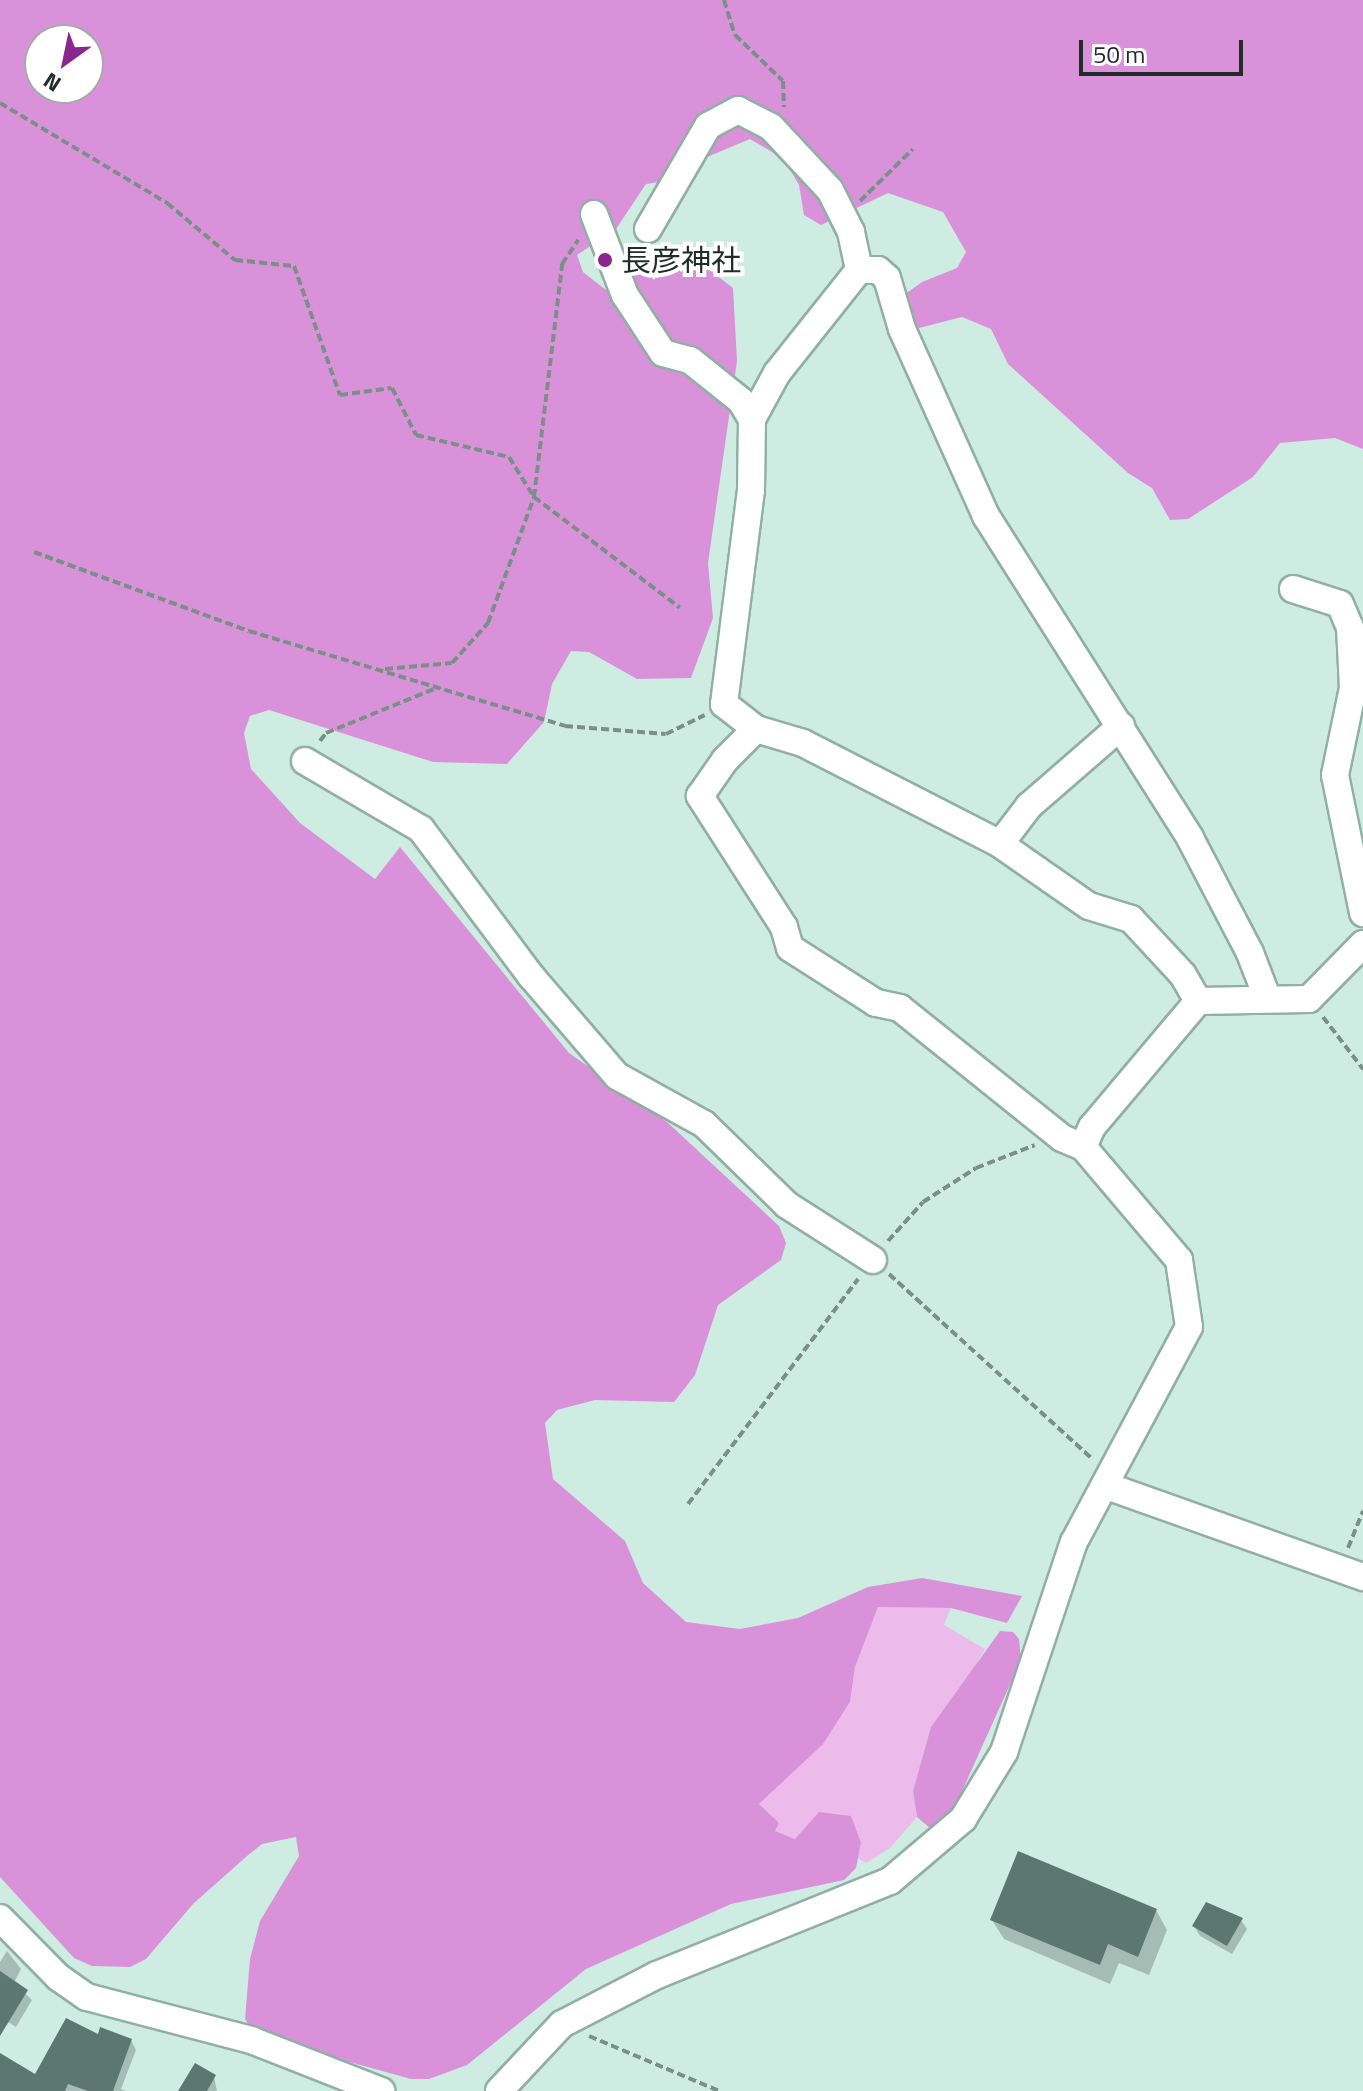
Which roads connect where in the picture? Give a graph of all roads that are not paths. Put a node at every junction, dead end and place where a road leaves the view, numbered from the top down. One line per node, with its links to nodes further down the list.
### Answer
1 (594, 214): 4 (street)
2 (648, 229): 3 (street)
3 (859, 270): 4 (street); 6 (street)
4 (752, 419): 7 (street)
5 (1293, 589): 10 (street)
6 (1121, 726): 9 (street); 12 (street)
7 (756, 729): 9 (street); 14 (street)
8 (305, 761): 15 (street)
9 (1000, 844): 13 (street)
10 (1363, 913)
11 (1363, 944): 12 (street)
12 (1267, 997): 13 (street)
13 (1198, 1001): 14 (street)
14 (1072, 1143): 16 (street)
15 (873, 1260)
16 (1107, 1486): 17 (street); 20 (street)
17 (1351, 1573)
18 (0, 1918): 19 (street)
19 (381, 2091)
20 (499, 2091)

